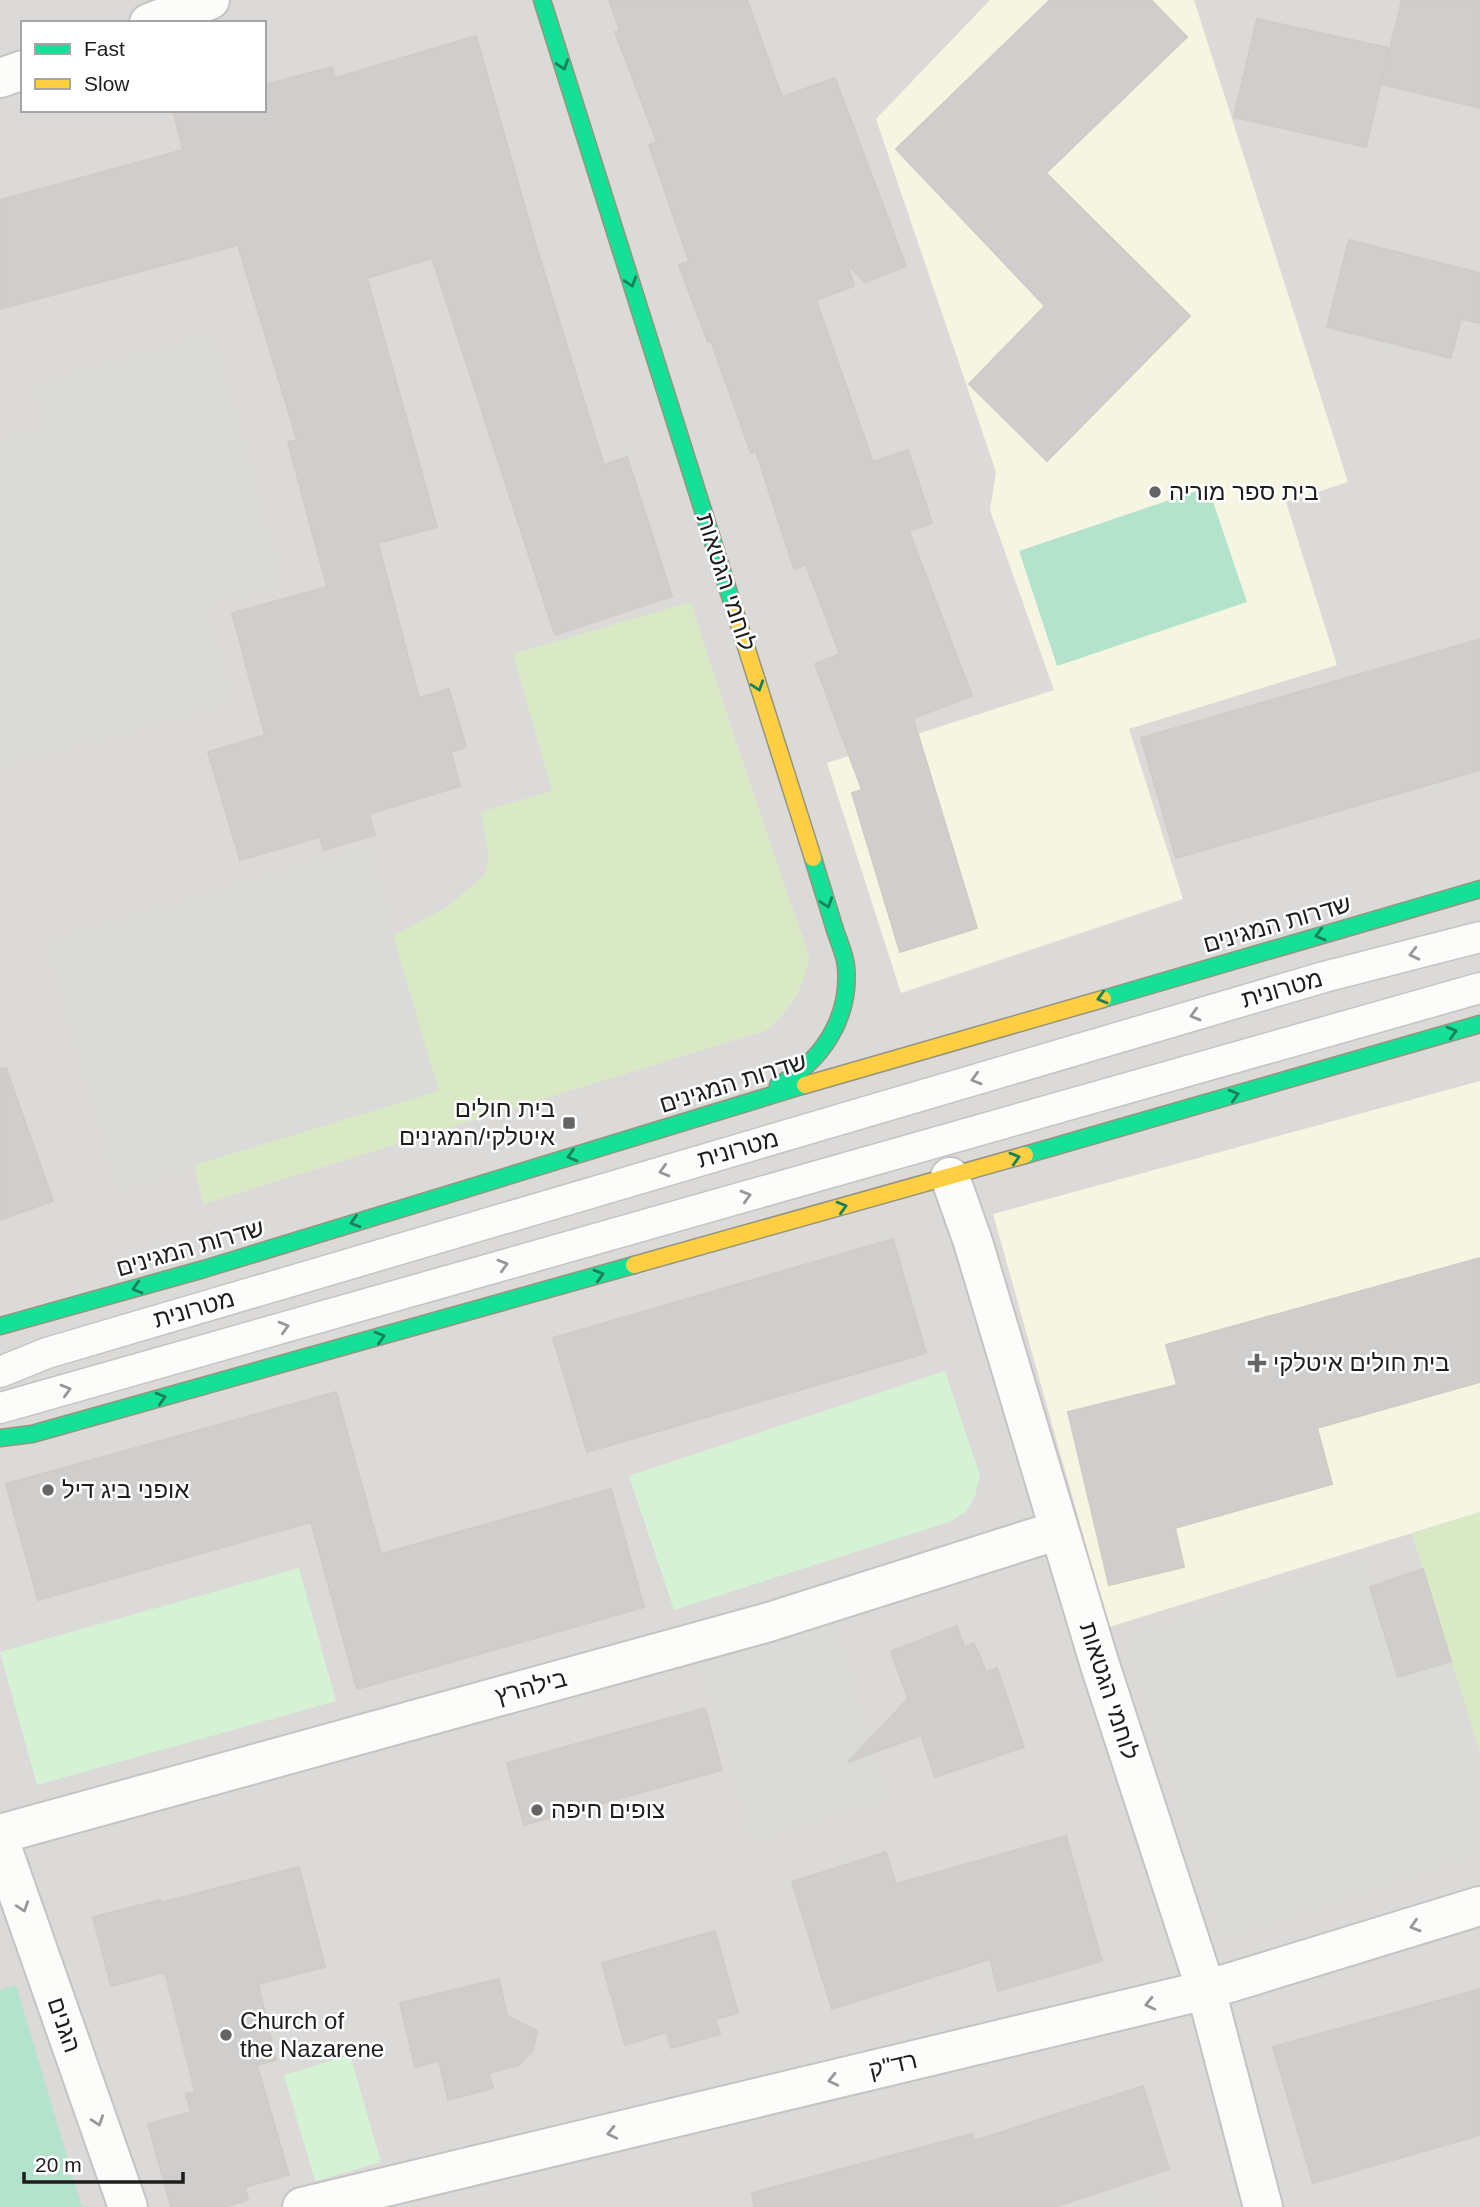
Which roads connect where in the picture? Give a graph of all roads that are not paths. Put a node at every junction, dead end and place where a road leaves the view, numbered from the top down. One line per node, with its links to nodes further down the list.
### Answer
1 (210, 0): 3 (street)
2 (542, 0): 10 (street, לוחמי הגטאות, one-way to 10)
3 (154, 21)
4 (21, 71): 5 (street)
5 (0, 78)
6 (1480, 889): 10 (street, שדרות המגינים, one-way to 10)
7 (1480, 937): 13 (lane, מטרונית, one-way to 13)
8 (1480, 988): 14 (lane, מטרונית, one-way to 8)
9 (1480, 1024): 11 (street, one-way to 9)
10 (722, 1109): 12 (street, שדרות המגינים, one-way to 12)
11 (950, 1177): 15 (street, one-way to 11); 16 (street, לוחמי הגטאות)
12 (0, 1326)
13 (0, 1372)
14 (0, 1408)
15 (0, 1438)
16 (1059, 1530): 17 (street, בילהרץ); 20 (street, לוחמי הגטאות)
17 (0, 1834)
18 (0, 1842): 21 (street, הגנים, one-way to 21)
19 (1480, 1906): 20 (street, רד"ק, one-way to 20)
20 (1206, 1990): 22 (street, רד"ק, one-way to 22); 23 (street, לוחמי הגטאות)
21 (128, 2207)
22 (302, 2207)
23 (1263, 2207)

